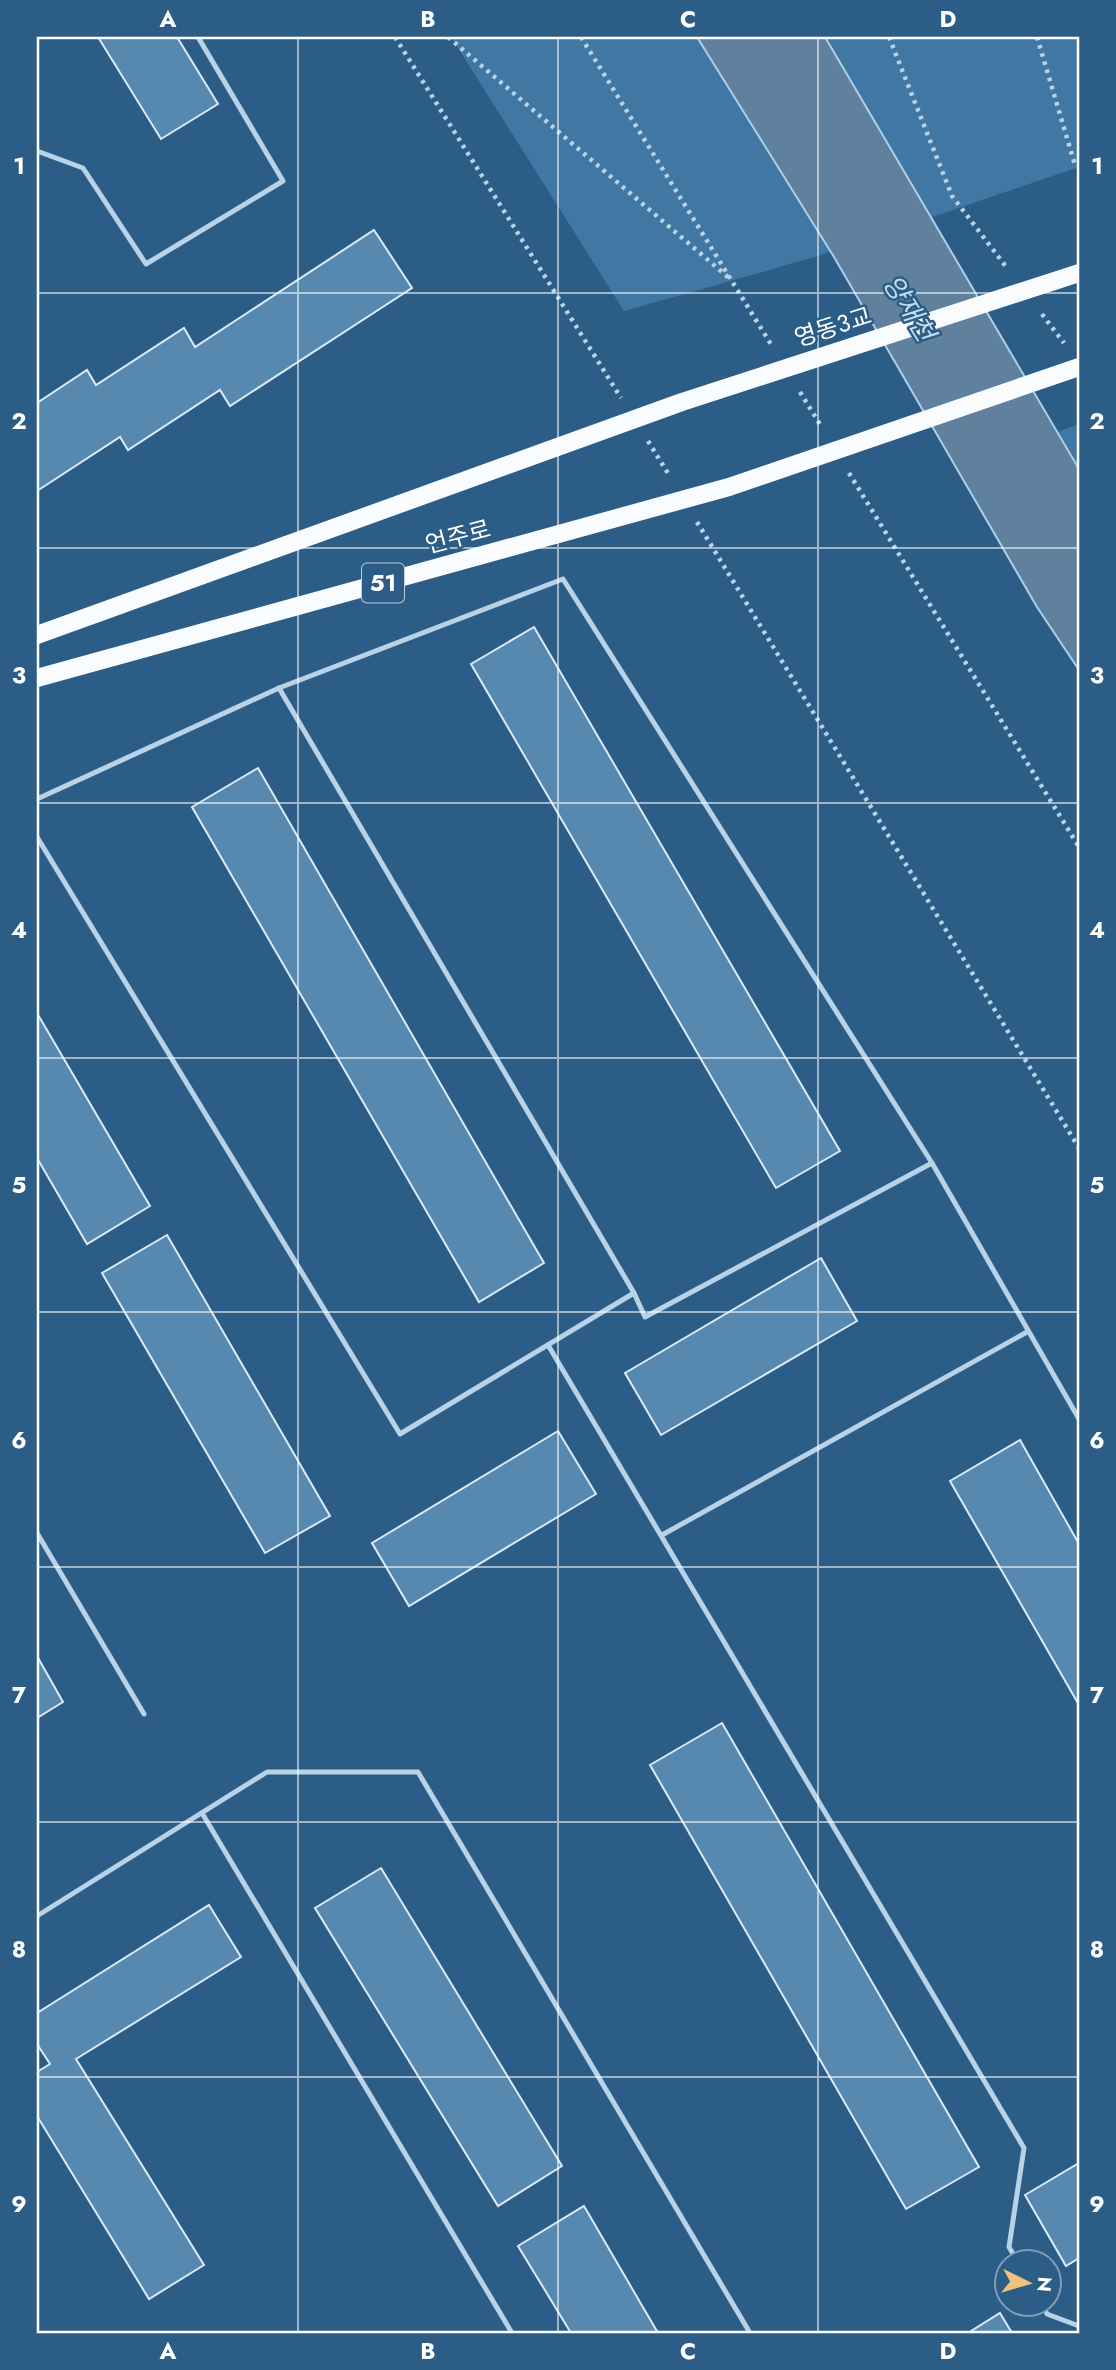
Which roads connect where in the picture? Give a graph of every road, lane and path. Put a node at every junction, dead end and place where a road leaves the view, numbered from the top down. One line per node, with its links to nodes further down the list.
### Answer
1 (198, 37): 6 (lane)
2 (395, 37): 14 (path)
3 (448, 37): 10 (path)
4 (889, 37): 9 (path)
5 (1037, 37): 7 (path)
6 (37, 151)
7 (1075, 165)
8 (1079, 273): 13 (main road, 영동3교)
9 (1012, 274)
10 (733, 281)
11 (1037, 308): 12 (path)
12 (1075, 360): 15 (main road, 언주로 / 51)
13 (682, 402): 14 (main road, 언주로)
14 (634, 419): 15 (path); 16 (main road, 언주로)
15 (684, 500): 17 (main road, 언주로 / 51); 21 (path)
16 (37, 635)
17 (37, 678)
18 (279, 688): 19 (lane); 22 (lane); 23 (lane)
19 (37, 799)
20 (37, 837): 25 (lane)
21 (1079, 1148)
22 (932, 1163): 23 (lane); 24 (lane)
23 (634, 1293): 25 (lane)
24 (1027, 1332): 26 (lane); 28 (lane)
25 (548, 1345): 28 (lane)
26 (1079, 1419)
27 (37, 1533): 29 (lane)
28 (662, 1535): 32 (lane)
29 (144, 1714)
30 (202, 1813): 31 (lane); 35 (lane); 36 (lane)
31 (37, 1916)
32 (1010, 2248)
33 (1058, 2318): 34 (lane)
34 (1079, 2326)
35 (512, 2333)
36 (750, 2333)

